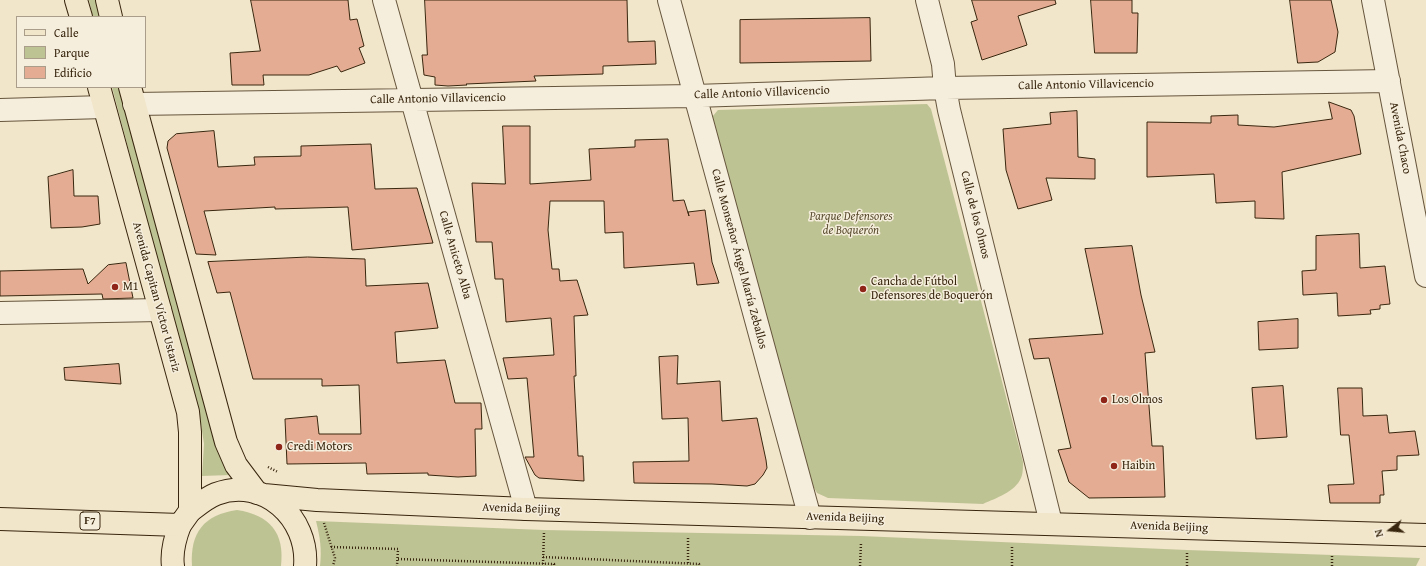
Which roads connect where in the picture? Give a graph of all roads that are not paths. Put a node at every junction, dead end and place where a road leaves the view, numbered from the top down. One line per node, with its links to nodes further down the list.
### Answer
1 (76, 0): 7 (main road)
2 (107, 0): 8 (main road)
3 (384, 0): 14 (street, Calle Aniceto Alba)
4 (669, 0): 12 (street, Calle Monseñor Ángel María Zeballos)
5 (927, 0): 10 (street, Calle de los Olmos)
6 (1373, 0): 9 (street, Avenida Chaco)
7 (81, 16)
8 (111, 16)
9 (1389, 81): 10 (street, Calle Antonio Villavicencio); 16 (street, Avenida Chaco)
10 (945, 88): 12 (street, Calle Antonio Villavicencio); 24 (street, Calle de los Olmos)
11 (132, 95): 14 (street, Calle Antonio Villavicencio); 19 (main road)
12 (694, 96): 14 (street, Calle Antonio Villavicencio); 23 (street, Calle Monseñor Ángel María Zeballos)
13 (102, 97): 15 (street); 17 (main road, Avenida Capitan Víctor Ustariz)
14 (412, 100): 20 (street, Calle Aniceto Alba)
15 (0, 110)
16 (1426, 276)
17 (160, 310): 18 (street); 22 (main road, Avenida Capitan Víctor Ustariz)
18 (0, 313)
19 (260, 494): 20 (main road, Avenida Beijing); 22 (main road, Avenida Beijing); 27 (main road)
20 (536, 509): 23 (main road, Avenida Beijing)
21 (0, 518): 22 (main road, F7)
22 (185, 518): 26 (main road, Avenida Capitan Víctor Ustariz)
23 (810, 518): 24 (main road, Avenida Beijing)
24 (1051, 523): 25 (main road, Avenida Beijing)
25 (1426, 535)
26 (173, 566)
27 (305, 566)

